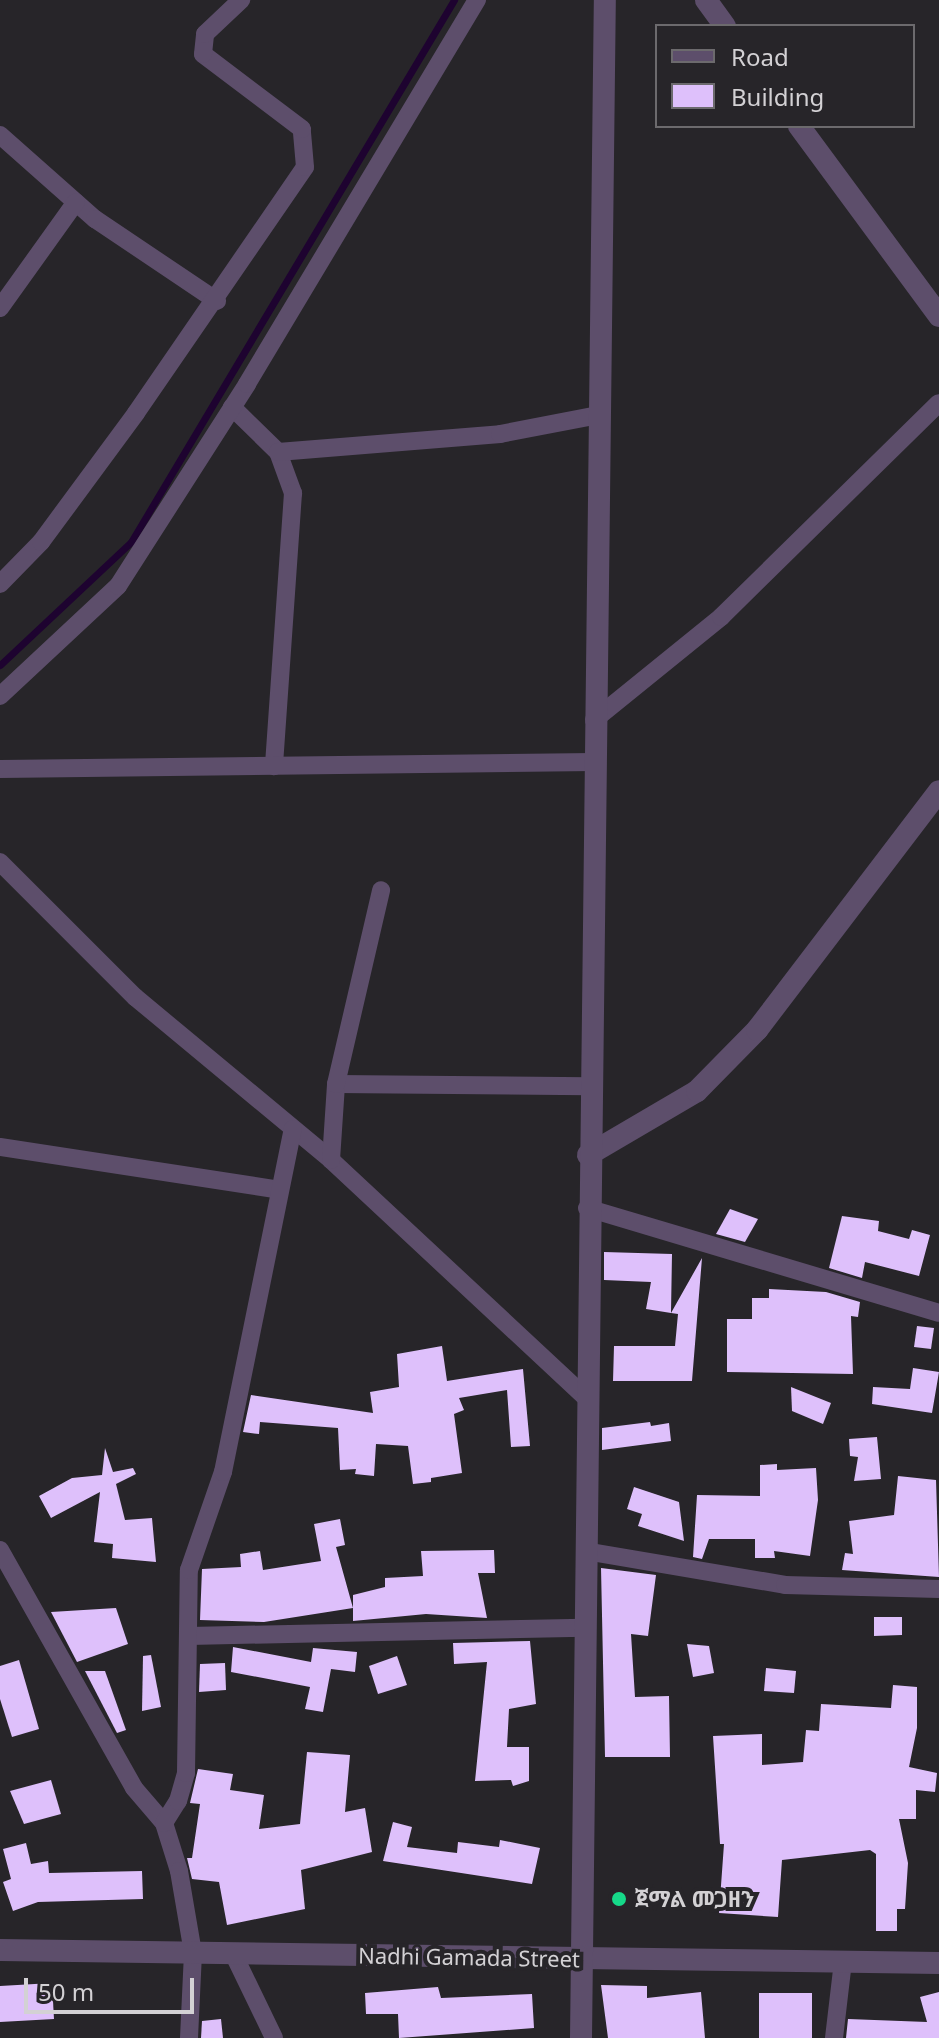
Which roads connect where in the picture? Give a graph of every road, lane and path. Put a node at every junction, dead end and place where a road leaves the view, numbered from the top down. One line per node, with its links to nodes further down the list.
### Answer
1 (241, 0): 9 (street)
2 (477, 0): 13 (street)
3 (605, 0): 14 (street)
4 (709, 1): 5 (street)
5 (724, 24)
6 (800, 128): 11 (street)
7 (0, 135): 8 (street)
8 (76, 202): 9 (street); 10 (street)
9 (217, 301): 16 (street)
10 (0, 308)
11 (939, 316)
12 (939, 403): 18 (street)
13 (232, 407): 15 (street); 17 (street)
14 (599, 415): 15 (street); 18 (street)
15 (278, 452): 20 (street)
16 (0, 584)
17 (0, 696)
18 (594, 720): 19 (street)
19 (594, 762): 20 (street); 26 (street)
20 (274, 766): 21 (street)
21 (0, 769)
22 (939, 791): 29 (street)
23 (0, 862): 27 (street)
24 (381, 890): 25 (street)
25 (336, 1084): 26 (street); 30 (street)
26 (589, 1086): 29 (street)
27 (293, 1129): 30 (street); 31 (street)
28 (0, 1147): 31 (street)
29 (588, 1155): 32 (street)
30 (331, 1160): 34 (street)
31 (280, 1190): 39 (street)
32 (587, 1208): 33 (street); 34 (street)
33 (938, 1309)
34 (587, 1399): 36 (street)
35 (0, 1550): 40 (street)
36 (585, 1551): 37 (street); 38 (street)
37 (939, 1589)
38 (584, 1628): 39 (street); 44 (street)
39 (189, 1636): 40 (street)
40 (164, 1823): 42 (street)
41 (0, 1950): 42 (street, Nadhi Gamada Street)
42 (193, 1953): 43 (street, Nadhi Gamada Street); 47 (street)
43 (233, 1953): 44 (street, Nadhi Gamada Street); 48 (street)
44 (582, 1958): 45 (street, Nadhi Gamada Street); 49 (street)
45 (843, 1961): 46 (street, Nadhi Gamada Street); 50 (street)
46 (939, 1963)
47 (189, 2038)
48 (274, 2038)
49 (581, 2038)
50 (834, 2038)

